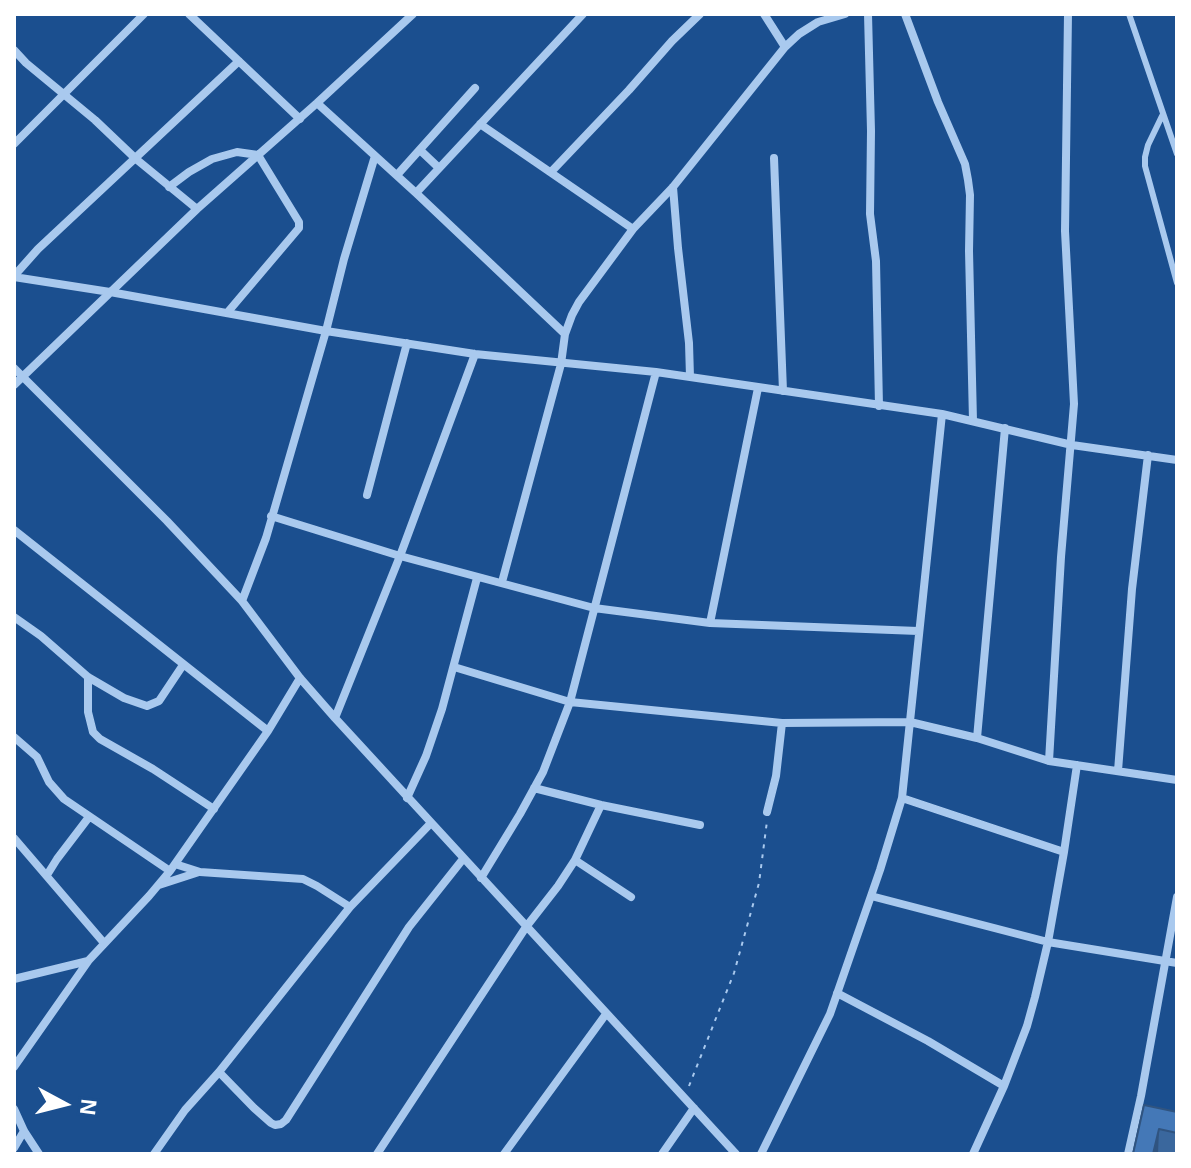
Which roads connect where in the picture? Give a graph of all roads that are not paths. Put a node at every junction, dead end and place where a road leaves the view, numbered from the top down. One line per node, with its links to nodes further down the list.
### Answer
1 (126, 14): 14 (street)
2 (144, 14): 14 (street)
3 (189, 14): 17 (street)
4 (413, 14): 20 (street)
5 (583, 14): 23 (street)
6 (700, 14): 32 (street)
7 (764, 14): 15 (street)
8 (845, 14): 13 (street)
9 (868, 14): 55 (street)
10 (905, 14): 57 (street)
11 (1068, 14): 59 (street)
12 (1129, 14): 21 (lane)
13 (817, 18): 15 (street)
14 (136, 23): 19 (street)
15 (785, 47): 35 (street)
16 (14, 50): 19 (street)
17 (239, 61): 22 (street); 30 (street)
18 (475, 88): 25 (street)
19 (64, 94): 24 (street); 30 (street)
20 (317, 103): 22 (street); 28 (street)
21 (1162, 116): 26 (lane); 40 (lane)
22 (300, 119): 27 (street)
23 (480, 124): 31 (street); 32 (street)
24 (14, 144)
25 (420, 150): 31 (street); 33 (street)
26 (1177, 154)
27 (258, 155): 34 (street); 37 (street); 42 (street)
28 (375, 156): 33 (street); 43 (street)
29 (774, 158): 54 (street)
30 (136, 159): 34 (street); 39 (street)
31 (439, 168): 36 (street)
32 (551, 172): 38 (street)
33 (397, 175): 36 (street)
34 (169, 187): 37 (street)
35 (673, 187): 38 (street); 51 (street)
36 (416, 193): 44 (street)
37 (197, 209): 41 (street)
38 (633, 229): 44 (street)
39 (14, 276): 41 (street)
40 (1177, 283)
41 (110, 292): 42 (street); 50 (street)
42 (227, 313): 43 (street)
43 (326, 331): 45 (street); 63 (street)
44 (565, 334): 47 (street)
45 (407, 343): 46 (street); 62 (street)
46 (475, 354): 47 (street); 65 (street)
47 (561, 364): 49 (street); 67 (street)
48 (14, 368): 50 (street)
49 (656, 372): 51 (street); 69 (street)
50 (23, 377): 52 (street); 68 (street)
51 (690, 377): 53 (street)
52 (14, 385)
53 (758, 388): 54 (street); 71 (street)
54 (783, 391): 55 (street)
55 (879, 406): 56 (street)
56 (942, 414): 57 (street); 72 (street)
57 (973, 421): 58 (street)
58 (1005, 428): 59 (street); 83 (street)
59 (1072, 445): 60 (street); 84 (street)
60 (1148, 455): 61 (street); 86 (street)
61 (1177, 460)
62 (367, 495)
63 (271, 516): 65 (street); 68 (street)
64 (14, 530): 73 (street)
65 (400, 556): 66 (street); 78 (street)
66 (477, 578): 67 (street); 74 (street)
67 (502, 582): 69 (street)
68 (242, 601): 76 (street)
69 (594, 608): 71 (street); 77 (street)
70 (14, 617): 75 (street)
71 (710, 623): 72 (street)
72 (918, 631): 79 (street)
73 (183, 665): 75 (street); 81 (street)
74 (454, 667): 77 (street); 89 (street)
75 (88, 677): 92 (street)
76 (300, 678): 78 (street); 81 (street)
77 (570, 702): 80 (street); 88 (street)
78 (335, 718): 89 (street)
79 (910, 722): 80 (street); 83 (street); 90 (street)
80 (782, 723): 93 (street)
81 (268, 731): 92 (street)
82 (14, 737): 94 (street)
83 (977, 738): 84 (street)
84 (1049, 761): 85 (street)
85 (1077, 765): 86 (street); 98 (street)
86 (1118, 771): 87 (street)
87 (1177, 780)
88 (534, 788): 91 (street); 104 (street)
89 (407, 798): 95 (street)
90 (902, 798): 98 (street); 106 (street)
91 (601, 805): 96 (street); 100 (street)
92 (214, 809): 101 (street)
93 (767, 812)
94 (89, 817): 101 (street); 103 (street)
95 (431, 823): 99 (street); 109 (street)
96 (700, 825)
97 (14, 838): 103 (street)
98 (1064, 852): 111 (street)
99 (463, 859): 104 (street); 120 (street)
100 (575, 860): 107 (street); 110 (street)
101 (172, 868): 102 (street); 105 (street)
102 (200, 872): 105 (street); 109 (street)
103 (47, 875): 112 (street)
104 (481, 878): 110 (street)
105 (159, 885): 112 (street)
106 (871, 896): 111 (street); 117 (street)
107 (631, 897)
108 (1177, 897): 114 (street)
109 (350, 907): 120 (street)
110 (526, 927): 118 (street); 128 (street)
111 (1048, 942): 114 (street); 121 (street)
112 (104, 943): 113 (street)
113 (89, 960): 116 (street); 119 (street)
114 (1165, 962): 115 (street); 134 (street)
115 (1177, 963)
116 (14, 979)
117 (837, 993): 121 (street); 132 (street)
118 (606, 1014): 122 (street); 129 (street)
119 (14, 1067)
120 (219, 1072): 127 (street)
121 (1004, 1086): 133 (street)
122 (694, 1108): 130 (street); 131 (street)
123 (14, 1109): 124 (street)
124 (24, 1131): 125 (street); 126 (street)
125 (14, 1148)
126 (39, 1154)
127 (154, 1154)
128 (377, 1154)
129 (504, 1154)
130 (662, 1154)
131 (736, 1154)
132 (761, 1154)
133 (973, 1154)
134 (1128, 1154)

